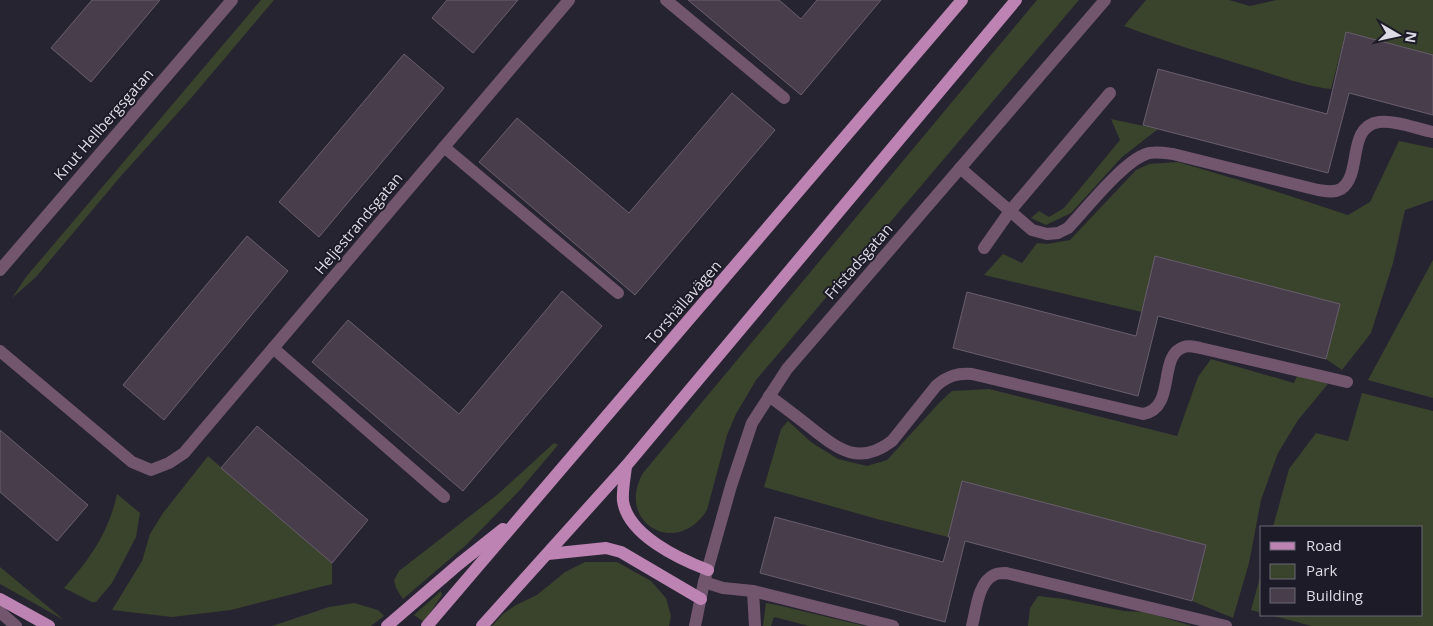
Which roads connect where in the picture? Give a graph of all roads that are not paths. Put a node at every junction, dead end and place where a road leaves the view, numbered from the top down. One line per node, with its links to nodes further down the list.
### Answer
1 (232, 0): 14 (street, Knut Hellbergsgatan)
2 (569, 0): 10 (street, Heljestrandsgatan)
3 (666, 0): 8 (street)
4 (962, 0): 22 (main road, Torshällavägen)
5 (1016, 0): 20 (main road)
6 (1105, 0): 11 (street, Fristadsgatan)
7 (1110, 94): 12 (street)
8 (784, 98)
9 (1433, 132): 12 (street)
10 (444, 148): 15 (street); 16 (street, Heljestrandsgatan)
11 (960, 168): 12 (street); 19 (street, Fristadsgatan)
12 (1010, 211): 13 (street)
13 (984, 248)
14 (0, 270)
15 (618, 293)
16 (273, 348): 17 (street, Heljestrandsgatan); 21 (street)
17 (0, 351)
18 (1347, 382): 19 (street)
19 (769, 396): 24 (street, Fristadsgatan)
20 (626, 466): 23 (main road); 24 (main road)
21 (444, 497)
22 (525, 512): 31 (main road); 32 (main road, Torshällavägen)
23 (548, 554): 27 (main road); 33 (main road)
24 (706, 576): 25 (street); 27 (street, Fristadsgatan)
25 (753, 591): 35 (street); 36 (street)
26 (0, 599): 30 (main road)
27 (701, 599): 34 (street, Fristadsgatan)
28 (0, 612): 29 (street)
29 (16, 626)
30 (49, 626)
31 (387, 626)
32 (427, 626)
33 (482, 626)
34 (695, 626)
35 (755, 626)
36 (893, 626)
37 (972, 626): 38 (street)
38 (1226, 626)

